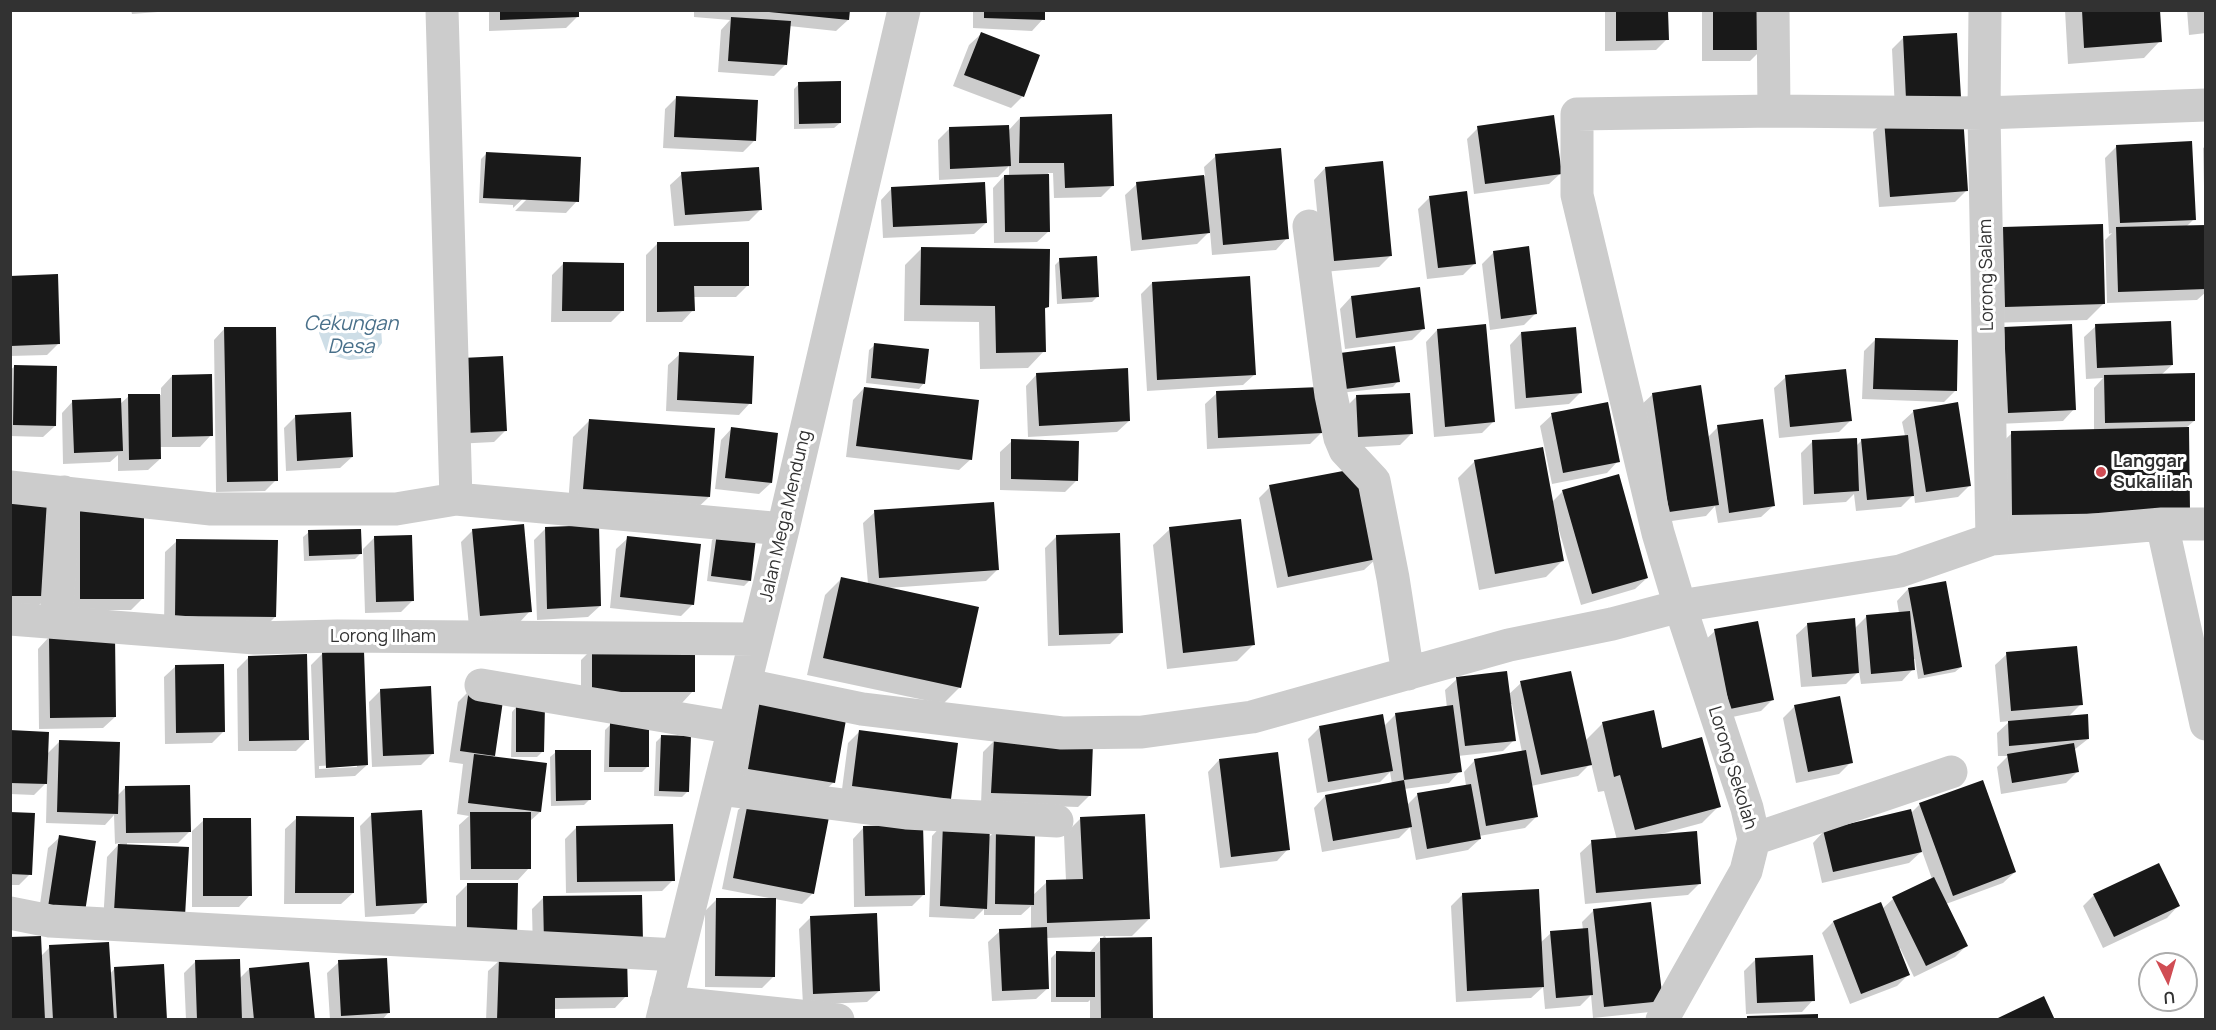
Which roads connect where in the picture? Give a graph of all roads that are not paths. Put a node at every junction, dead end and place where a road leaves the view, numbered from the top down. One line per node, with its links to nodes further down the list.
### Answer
1 (442, 10): 11 (street)
2 (904, 10): 14 (street, Jalan Mega Mendung)
3 (1773, 10): 6 (street)
4 (1985, 10): 7 (street, Lorong Salam)
5 (2205, 105): 7 (street)
6 (1774, 111): 7 (street); 16 (street, Lorong Sekolah)
7 (1984, 113): 15 (street, Lorong Salam)
8 (1309, 226): 20 (street)
9 (10, 487): 10 (street)
10 (64, 492): 11 (street); 18 (street)
11 (456, 499): 14 (street)
12 (2162, 524): 13 (street); 15 (street); 23 (street)
13 (2205, 524)
14 (783, 529): 19 (street, Jalan Mega Mendung)
15 (1992, 539): 16 (street)
16 (1680, 606): 20 (street); 28 (street, Lorong Sekolah)
17 (10, 619): 18 (street, Lorong Ilham)
18 (56, 622): 19 (street, Lorong Ilham)
19 (756, 639): 22 (street, Jalan Mega Mendung)
20 (1408, 674): 22 (street)
21 (481, 685): 24 (street)
22 (746, 685): 24 (street, Jalan Mega Mendung)
23 (2205, 724)
24 (735, 728): 26 (street, Jalan Mega Mendung)
25 (1951, 772): 28 (street)
26 (720, 789): 27 (street); 30 (street, Jalan Mega Mendung)
27 (1057, 821)
28 (1754, 839): 33 (street, Lorong Sekolah)
29 (10, 913): 30 (street)
30 (677, 955): 31 (street, Jalan Mega Mendung)
31 (664, 1011): 32 (street)
32 (838, 1020)
33 (1662, 1020)

